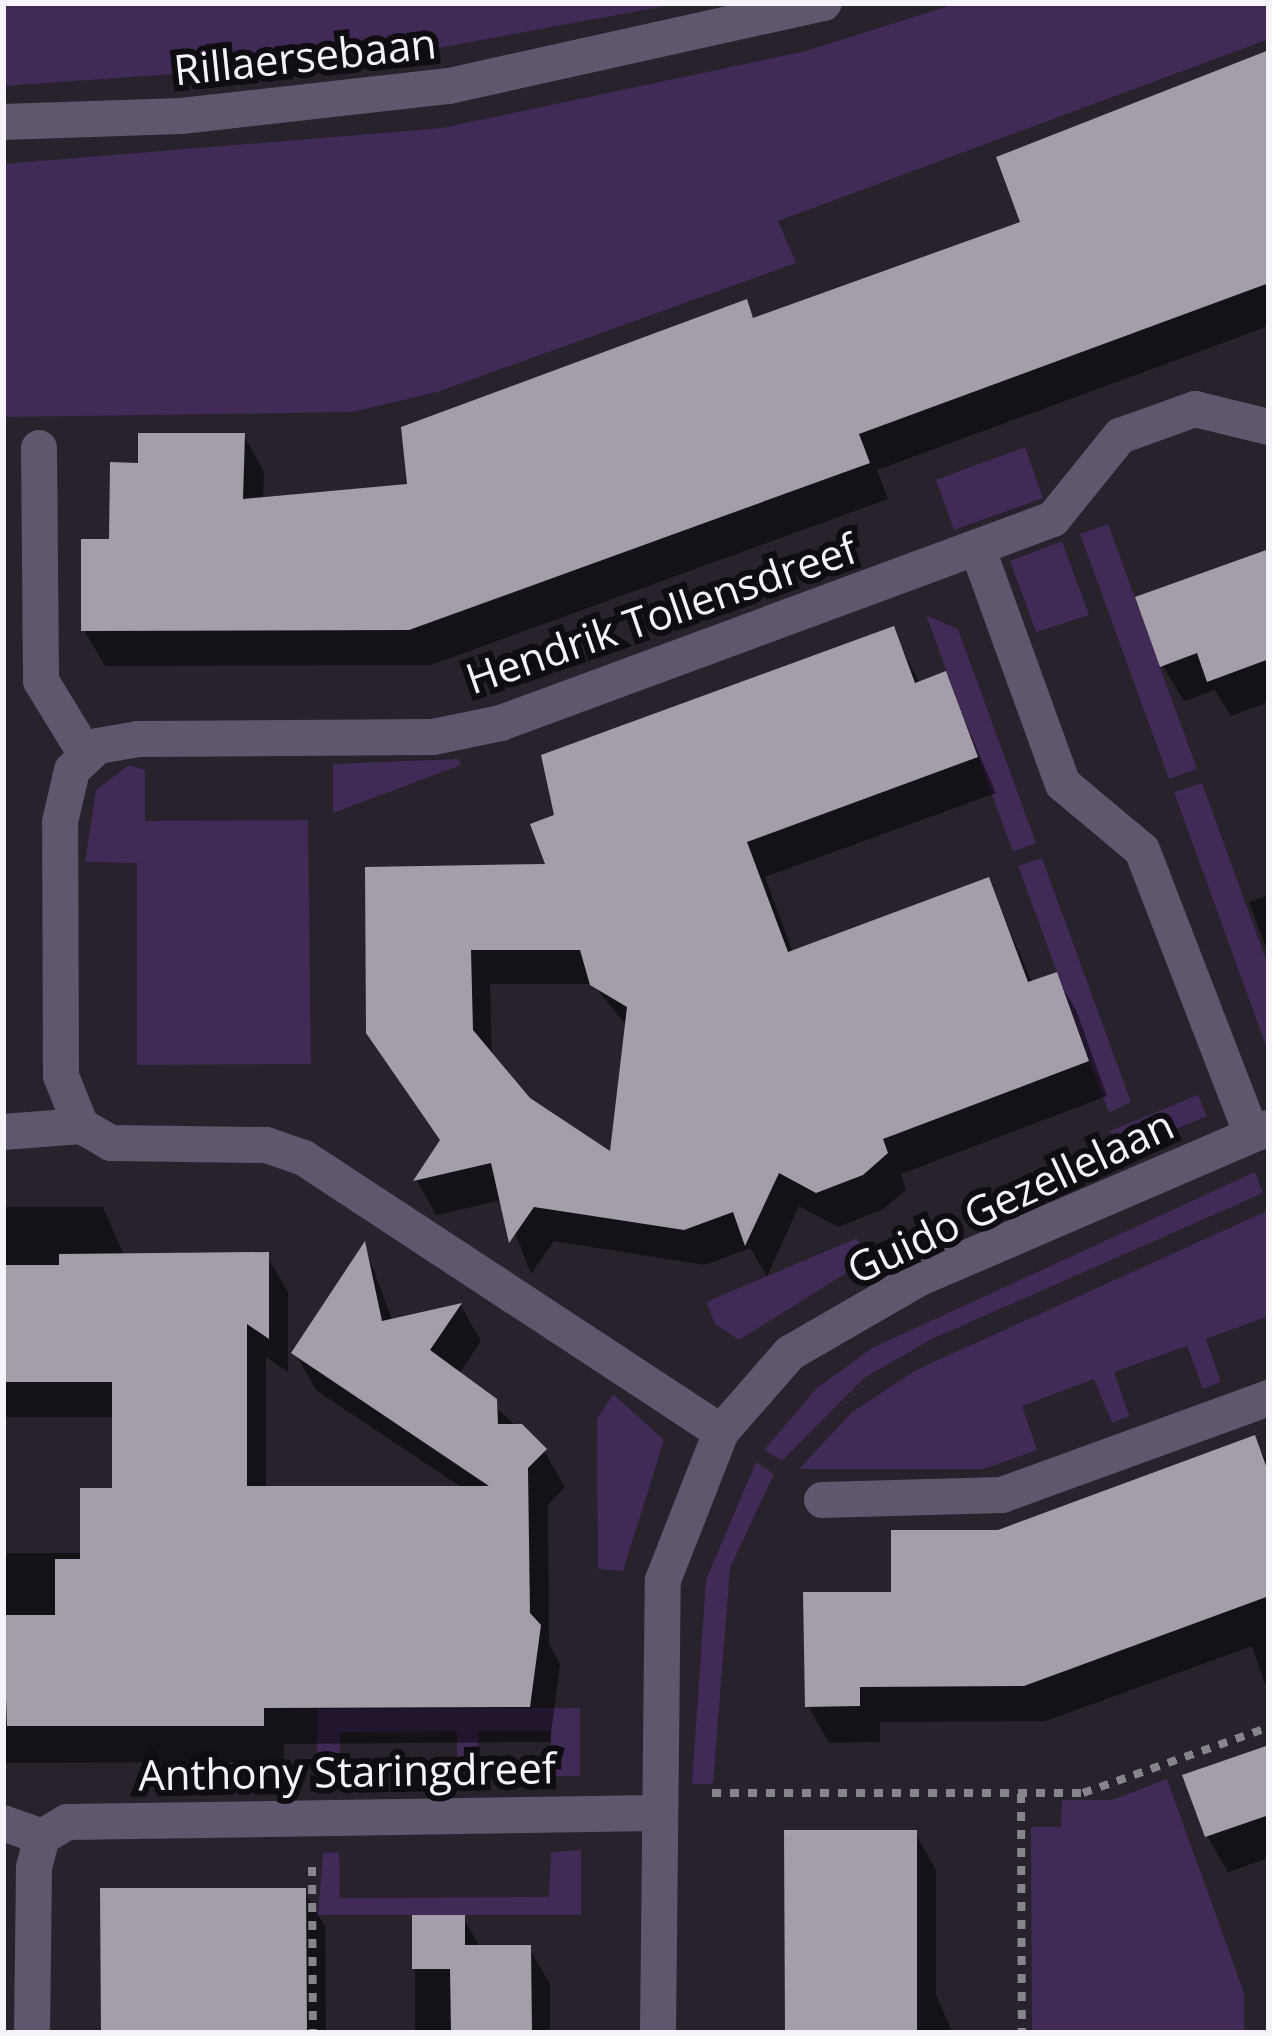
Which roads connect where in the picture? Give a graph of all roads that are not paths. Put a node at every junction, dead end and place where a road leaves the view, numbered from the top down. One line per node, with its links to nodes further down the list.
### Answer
1 (824, 3): 2 (street, Rillaersebaan)
2 (3, 122)
3 (1269, 427): 5 (street, Hendrik Tollensdreef)
4 (39, 448): 6 (street)
5 (976, 548): 6 (street, Hendrik Tollensdreef); 9 (street)
6 (87, 756): 7 (street)
7 (82, 1126): 8 (street); 11 (street)
8 (3, 1132)
9 (1261, 1132): 11 (street, Guido Gezellelaan)
10 (1269, 1398): 12 (street)
11 (721, 1432): 13 (street, Guido Gezellelaan)
12 (822, 1500)
13 (657, 1803): 15 (street, Anthony Staringdreef); 17 (street, Guido Gezellelaan)
14 (3, 1823): 15 (street)
15 (42, 1837): 16 (street)
16 (32, 2033)
17 (658, 2033)

